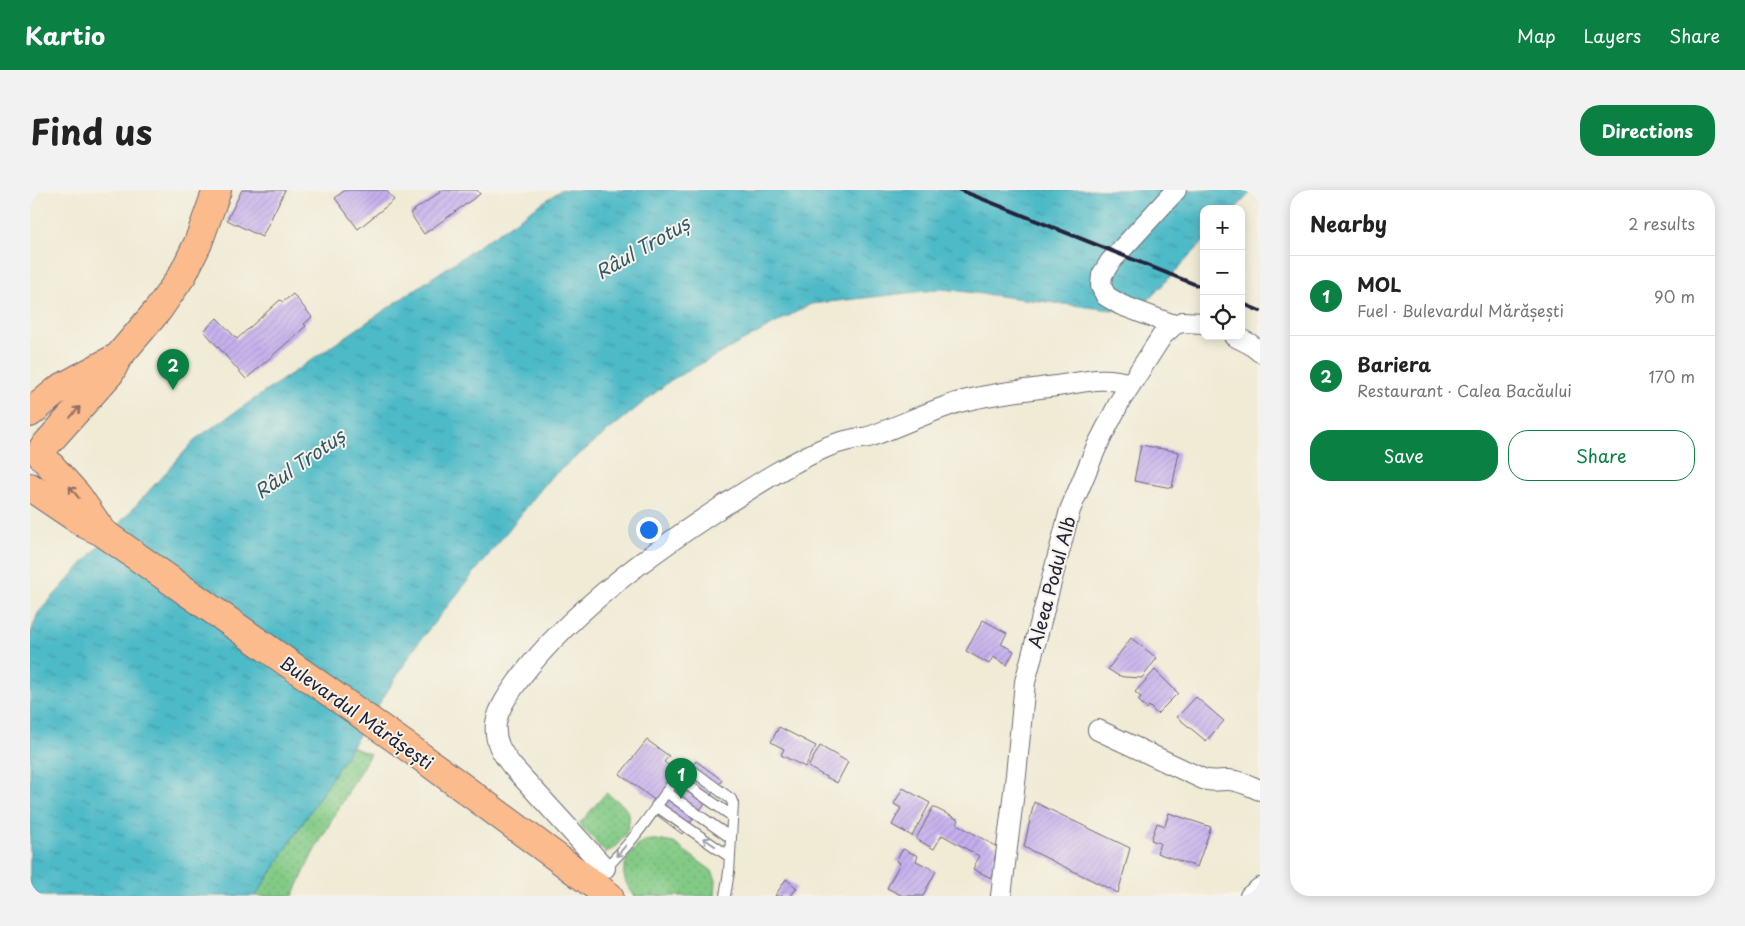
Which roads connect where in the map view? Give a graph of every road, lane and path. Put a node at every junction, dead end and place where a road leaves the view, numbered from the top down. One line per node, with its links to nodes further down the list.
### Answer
1 (217, 190): 7 (main road)
2 (1176, 190): 4 (street)
3 (1200, 323): 4 (street)
4 (1174, 325): 8 (street, Aleea Podul Alb)
5 (1242, 340): 6 (street)
6 (1260, 352)
7 (118, 357): 9 (main road); 11 (main road, one-way to 7)
8 (1130, 384): 22 (street); 25 (street, Aleea Podul Alb)
9 (30, 414)
10 (30, 423): 11 (main road, Bulevardul Mărășești)
11 (38, 458): 13 (main road, Bulevardul Mărășești, one-way to 11)
12 (30, 487): 13 (main road, Bulevardul Mărășești)
13 (104, 534): 22 (main road, Bulevardul Mărășești)
14 (1098, 730): 16 (street)
15 (676, 778): 17 (lane); 19 (lane); 19 (lane)
16 (1260, 790)
17 (666, 792): 18 (lane); 20 (lane)
18 (656, 806): 21 (lane, one-way to 18); 22 (lane, one-way to 22)
19 (732, 816): 20 (lane)
20 (731, 838): 21 (lane)
21 (730, 857): 24 (lane)
22 (601, 882)
23 (1260, 888): 26 (street)
24 (725, 896)
25 (1001, 896)
26 (1250, 896)

